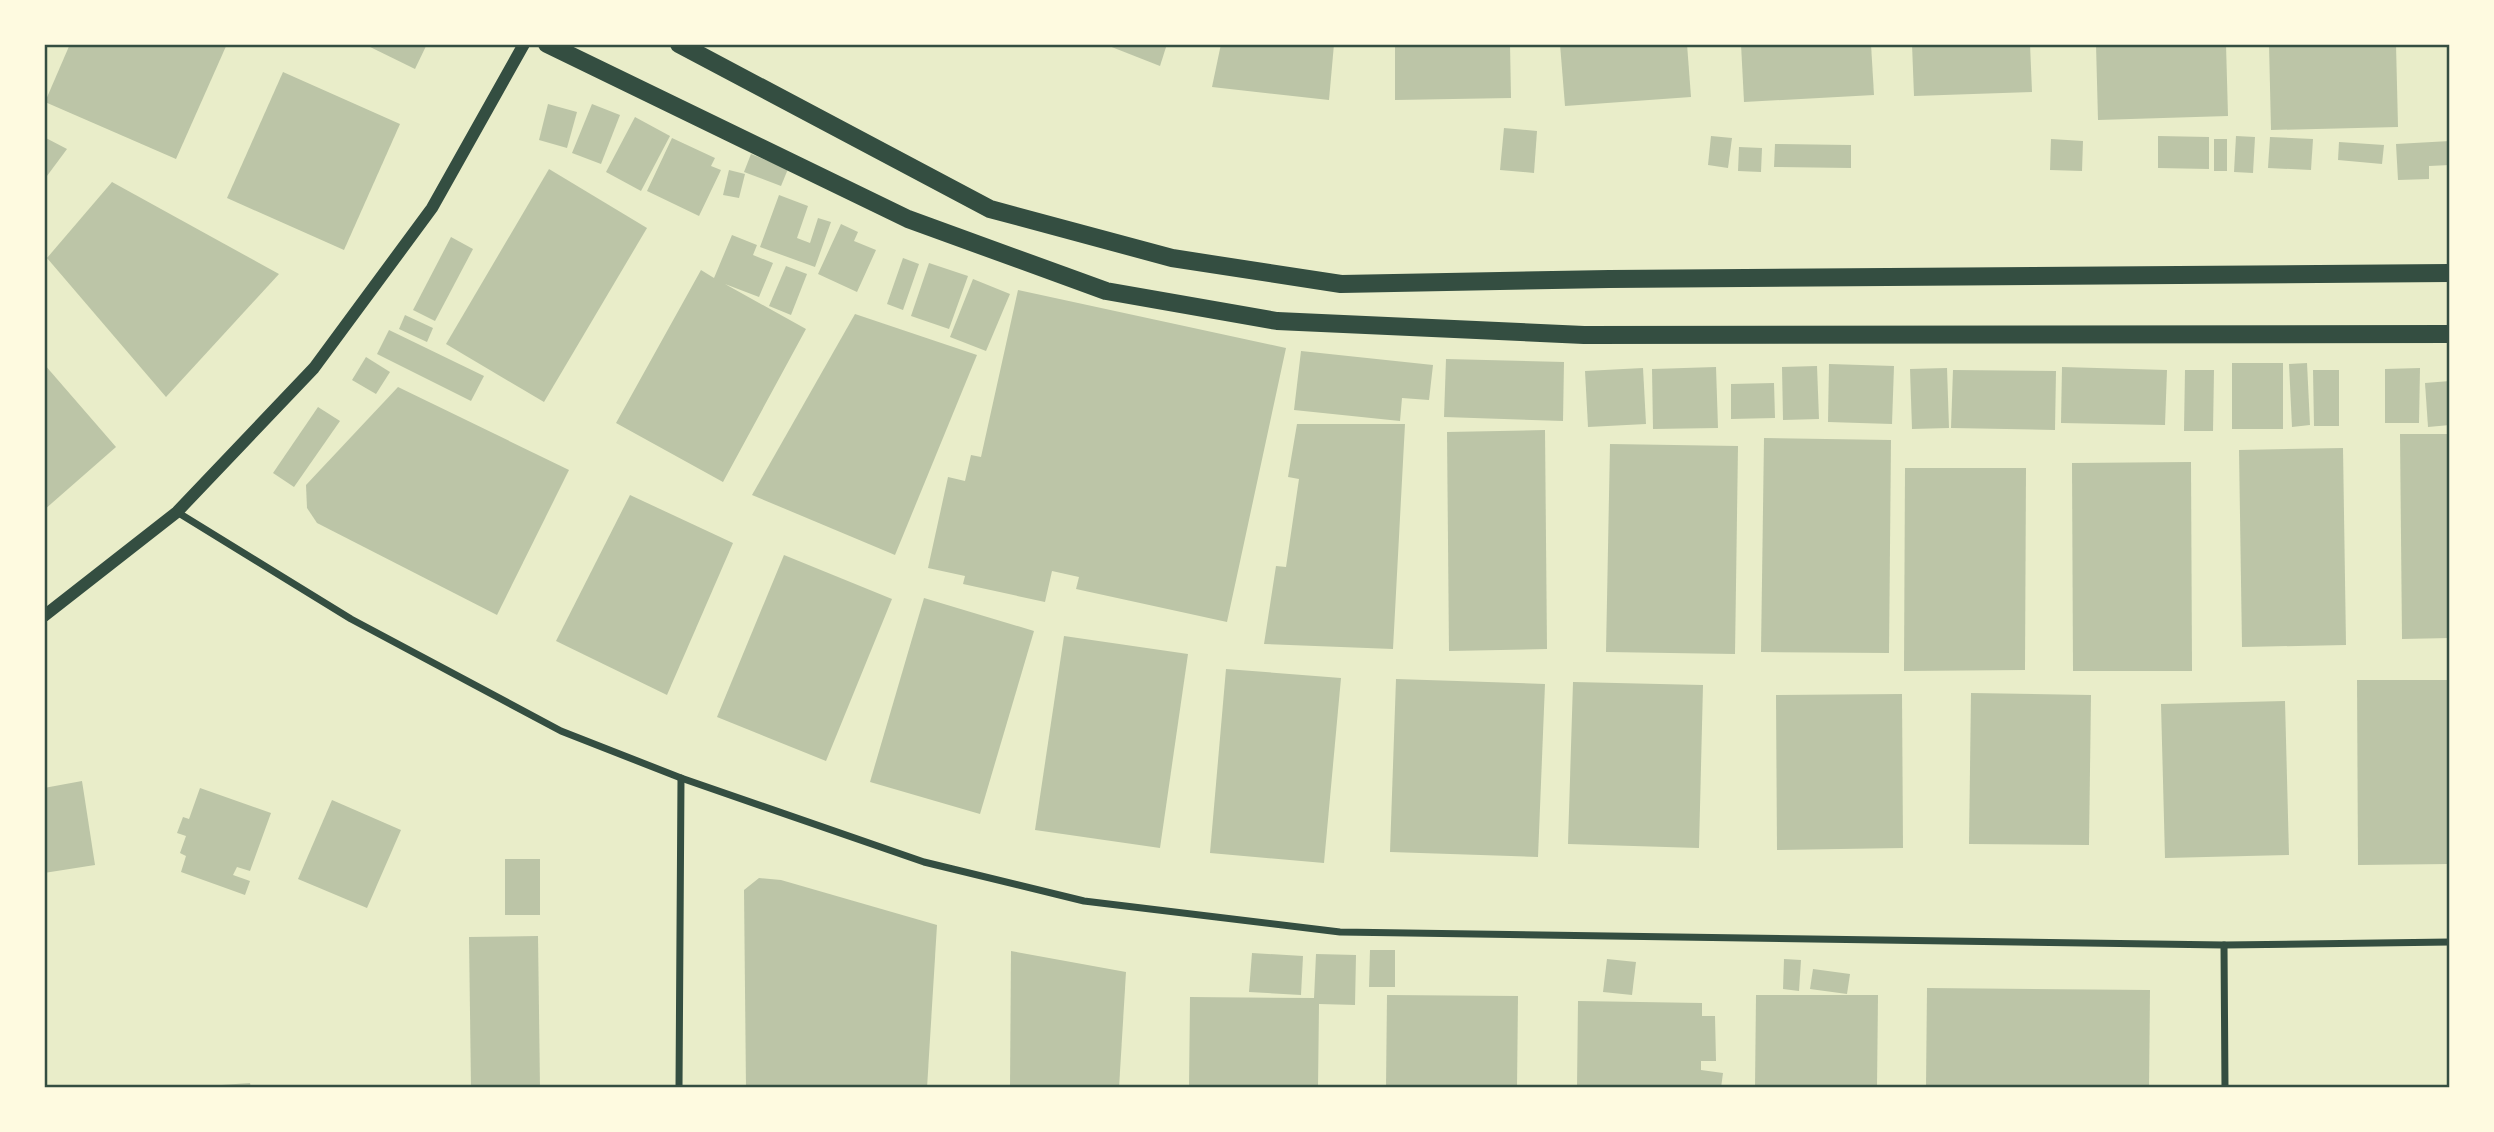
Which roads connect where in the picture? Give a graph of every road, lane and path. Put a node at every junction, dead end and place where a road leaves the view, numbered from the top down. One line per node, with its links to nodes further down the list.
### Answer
1 (524, 44): 6 (street)
2 (547, 44): 5 (main road)
3 (680, 44): 4 (main road)
4 (2450, 273)
5 (2450, 334)
6 (177, 512): 7 (street); 8 (street)
7 (44, 616)
8 (681, 778): 10 (street); 11 (street)
9 (2450, 942): 10 (street)
10 (2224, 945): 12 (street)
11 (680, 1088)
12 (2225, 1088)

